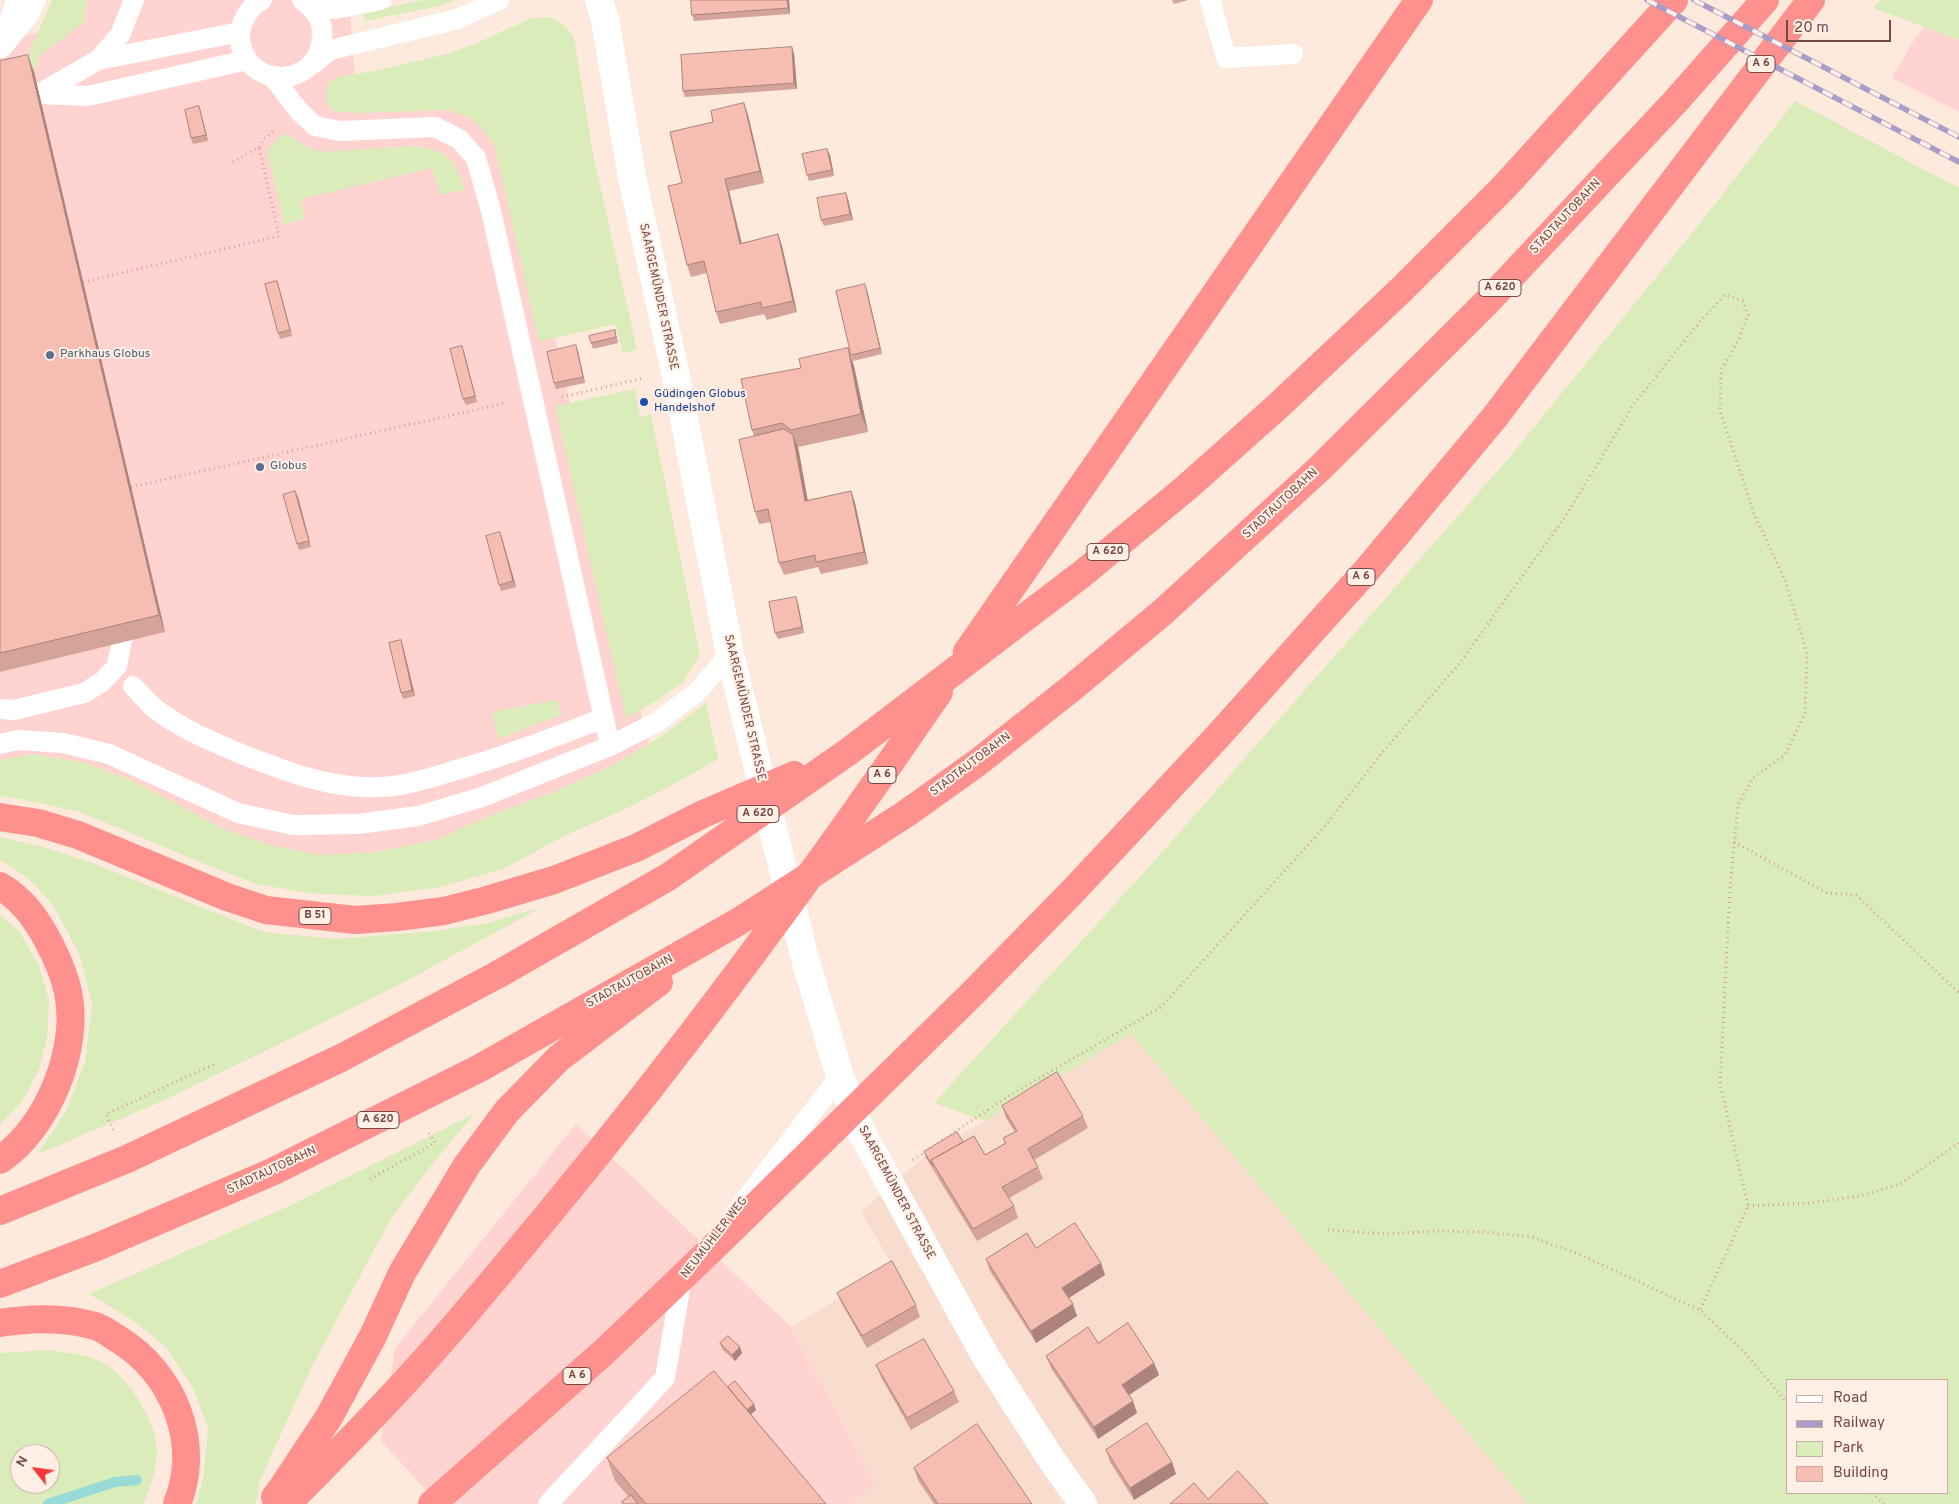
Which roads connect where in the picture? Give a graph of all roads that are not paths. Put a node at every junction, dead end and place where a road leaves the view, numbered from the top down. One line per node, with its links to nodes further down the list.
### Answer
1 (16, 0): 15 (lane)
2 (36, 0): 15 (lane)
3 (134, 0): 17 (lane)
4 (262, 0): 14 (lane)
5 (381, 0): 13 (lane)
6 (499, 0): 19 (lane)
7 (599, 0): 22 (street, SAARGEMÜNDER STRASSE)
8 (1210, 0): 16 (lane)
9 (1419, 0): 39 (highway, A 6)
10 (1674, 0): 28 (highway, A 620)
11 (1765, 0): 31 (highway, STADTAUTOBAHN / A 620)
12 (1811, 0): 40 (highway, A 6)
13 (306, 2): 19 (lane)
14 (240, 32): 17 (lane); 18 (lane)
15 (1, 47)
16 (1293, 54)
17 (98, 60): 18 (lane)
18 (247, 60): 20 (lane)
19 (310, 66): 20 (lane)
20 (273, 77): 25 (lane)
21 (113, 600): 24 (lane)
22 (730, 654): 27 (lane); 32 (street, SAARGEMÜNDER STRASSE)
23 (133, 686): 25 (lane)
24 (0, 709)
25 (602, 718): 27 (lane)
26 (0, 744): 27 (lane)
27 (610, 746)
28 (848, 752): 29 (highway, B 51); 34 (highway, A 620)
29 (0, 817)
30 (0, 886): 33 (highway)
31 (738, 922): 35 (highway, STADTAUTOBAHN / A 620); 38 (highway)
32 (840, 1076): 41 (lane, NEUMÜHLER WEG); 42 (street, SAARGEMÜNDER STRASSE)
33 (0, 1160)
34 (0, 1211)
35 (0, 1284)
36 (0, 1323): 37 (highway)
37 (177, 1504)
38 (268, 1504)
39 (287, 1504)
40 (432, 1504)
41 (548, 1504)
42 (1083, 1504)

